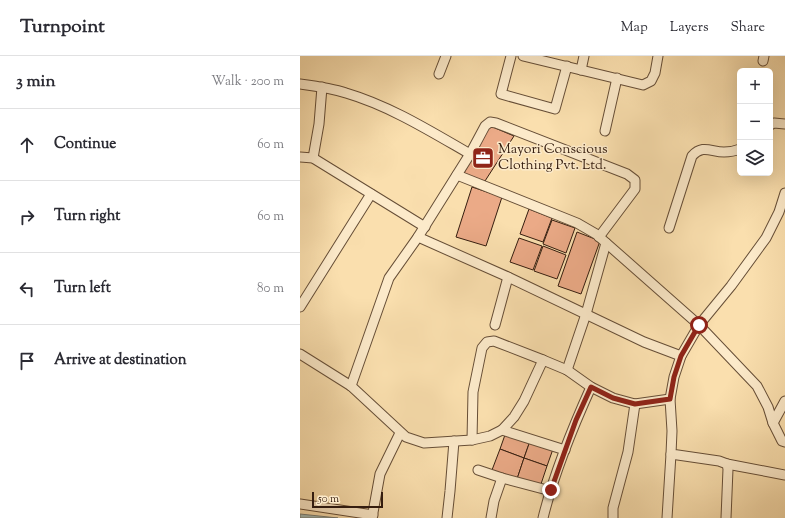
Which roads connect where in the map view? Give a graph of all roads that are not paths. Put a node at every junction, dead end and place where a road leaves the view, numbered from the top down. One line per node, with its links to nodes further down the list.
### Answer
1 (446, 56): 8 (street)
2 (511, 56): 6 (street)
3 (523, 56): 6 (street)
4 (584, 56): 7 (street)
5 (658, 56): 9 (street)
6 (566, 66): 7 (street)
7 (581, 70): 9 (street)
8 (439, 74)
9 (617, 78): 14 (street)
10 (300, 84): 11 (street)
11 (322, 87): 16 (street); 18 (street)
12 (773, 124): 13 (street)
13 (785, 124)
14 (605, 131)
15 (737, 150): 24 (street)
16 (470, 154): 19 (street); 26 (street)
17 (300, 158): 18 (street)
18 (313, 158): 21 (street)
19 (457, 175): 23 (street); 26 (street)
20 (785, 193): 22 (street)
21 (371, 194): 23 (street); 28 (street)
22 (782, 214): 31 (street)
23 (425, 226): 25 (street)
24 (669, 228)
25 (418, 237): 27 (street); 36 (street)
26 (603, 240): 29 (street); 31 (street)
27 (508, 277): 29 (street); 30 (street)
28 (300, 307)
29 (586, 314): 33 (street); 35 (street)
30 (495, 325)
31 (699, 325): 33 (street); 41 (street)
32 (300, 354): 36 (street)
33 (681, 356): 38 (street)
34 (543, 360): 35 (street); 42 (street); 44 (street)
35 (567, 370): 37 (street)
36 (351, 386): 43 (street)
37 (591, 387): 40 (street); 47 (street)
38 (670, 399): 40 (street); 48 (street)
39 (785, 401): 41 (street)
40 (635, 404): 59 (street)
41 (773, 423): 46 (street)
42 (502, 430): 44 (street); 47 (street)
43 (400, 433): 45 (street); 55 (street)
44 (472, 440): 45 (street)
45 (454, 441): 56 (street)
46 (785, 442)
47 (565, 450): 53 (street)
48 (671, 454): 49 (street); 60 (street)
49 (727, 464): 51 (street); 61 (street)
50 (478, 470): 52 (street)
51 (785, 475)
52 (502, 478): 53 (street); 57 (street)
53 (551, 490): 58 (street)
54 (300, 504): 55 (street)
55 (373, 516)
56 (446, 518)
57 (491, 518)
58 (543, 518)
59 (613, 518)
60 (667, 518)
61 (726, 518)

